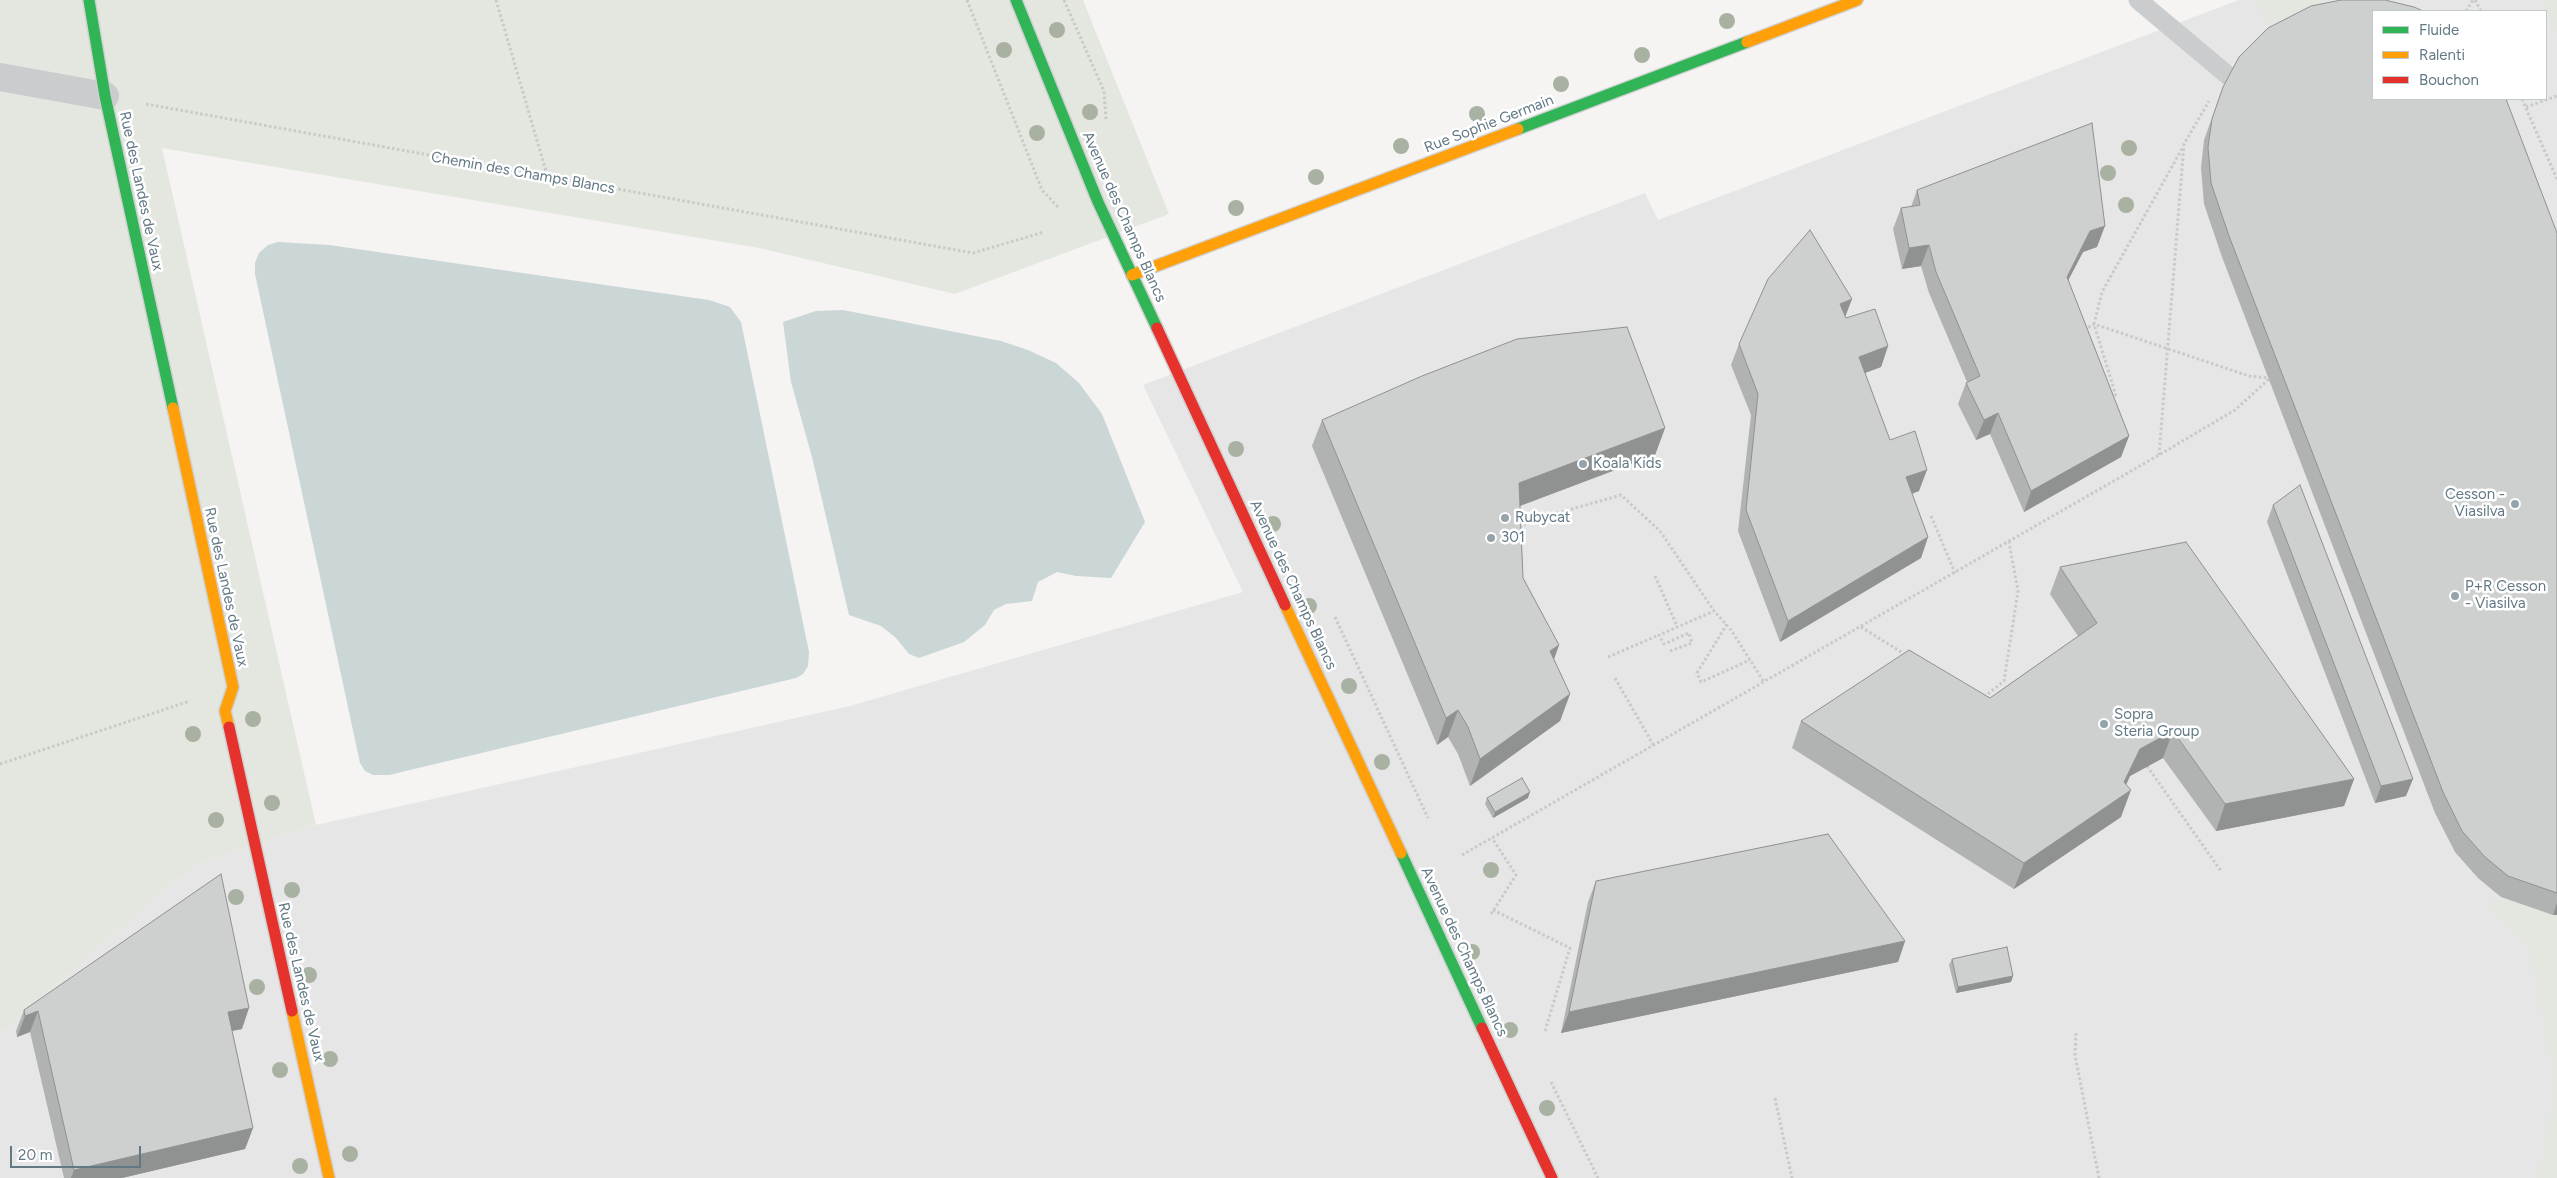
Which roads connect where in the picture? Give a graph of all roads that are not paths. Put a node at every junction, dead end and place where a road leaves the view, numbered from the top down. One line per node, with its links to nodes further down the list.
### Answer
1 (89, 0): 7 (street, Rue des Landes de Vaux)
2 (1016, 0): 8 (street, Avenue des Champs Blancs)
3 (1856, 0): 8 (street, Rue Sophie Germain)
4 (2138, 0): 6 (lane)
5 (0, 77): 7 (street)
6 (2231, 78)
7 (105, 96): 9 (street, Rue des Landes de Vaux)
8 (1132, 275): 10 (street, Avenue des Champs Blancs)
9 (329, 1178)
10 (1552, 1178)

